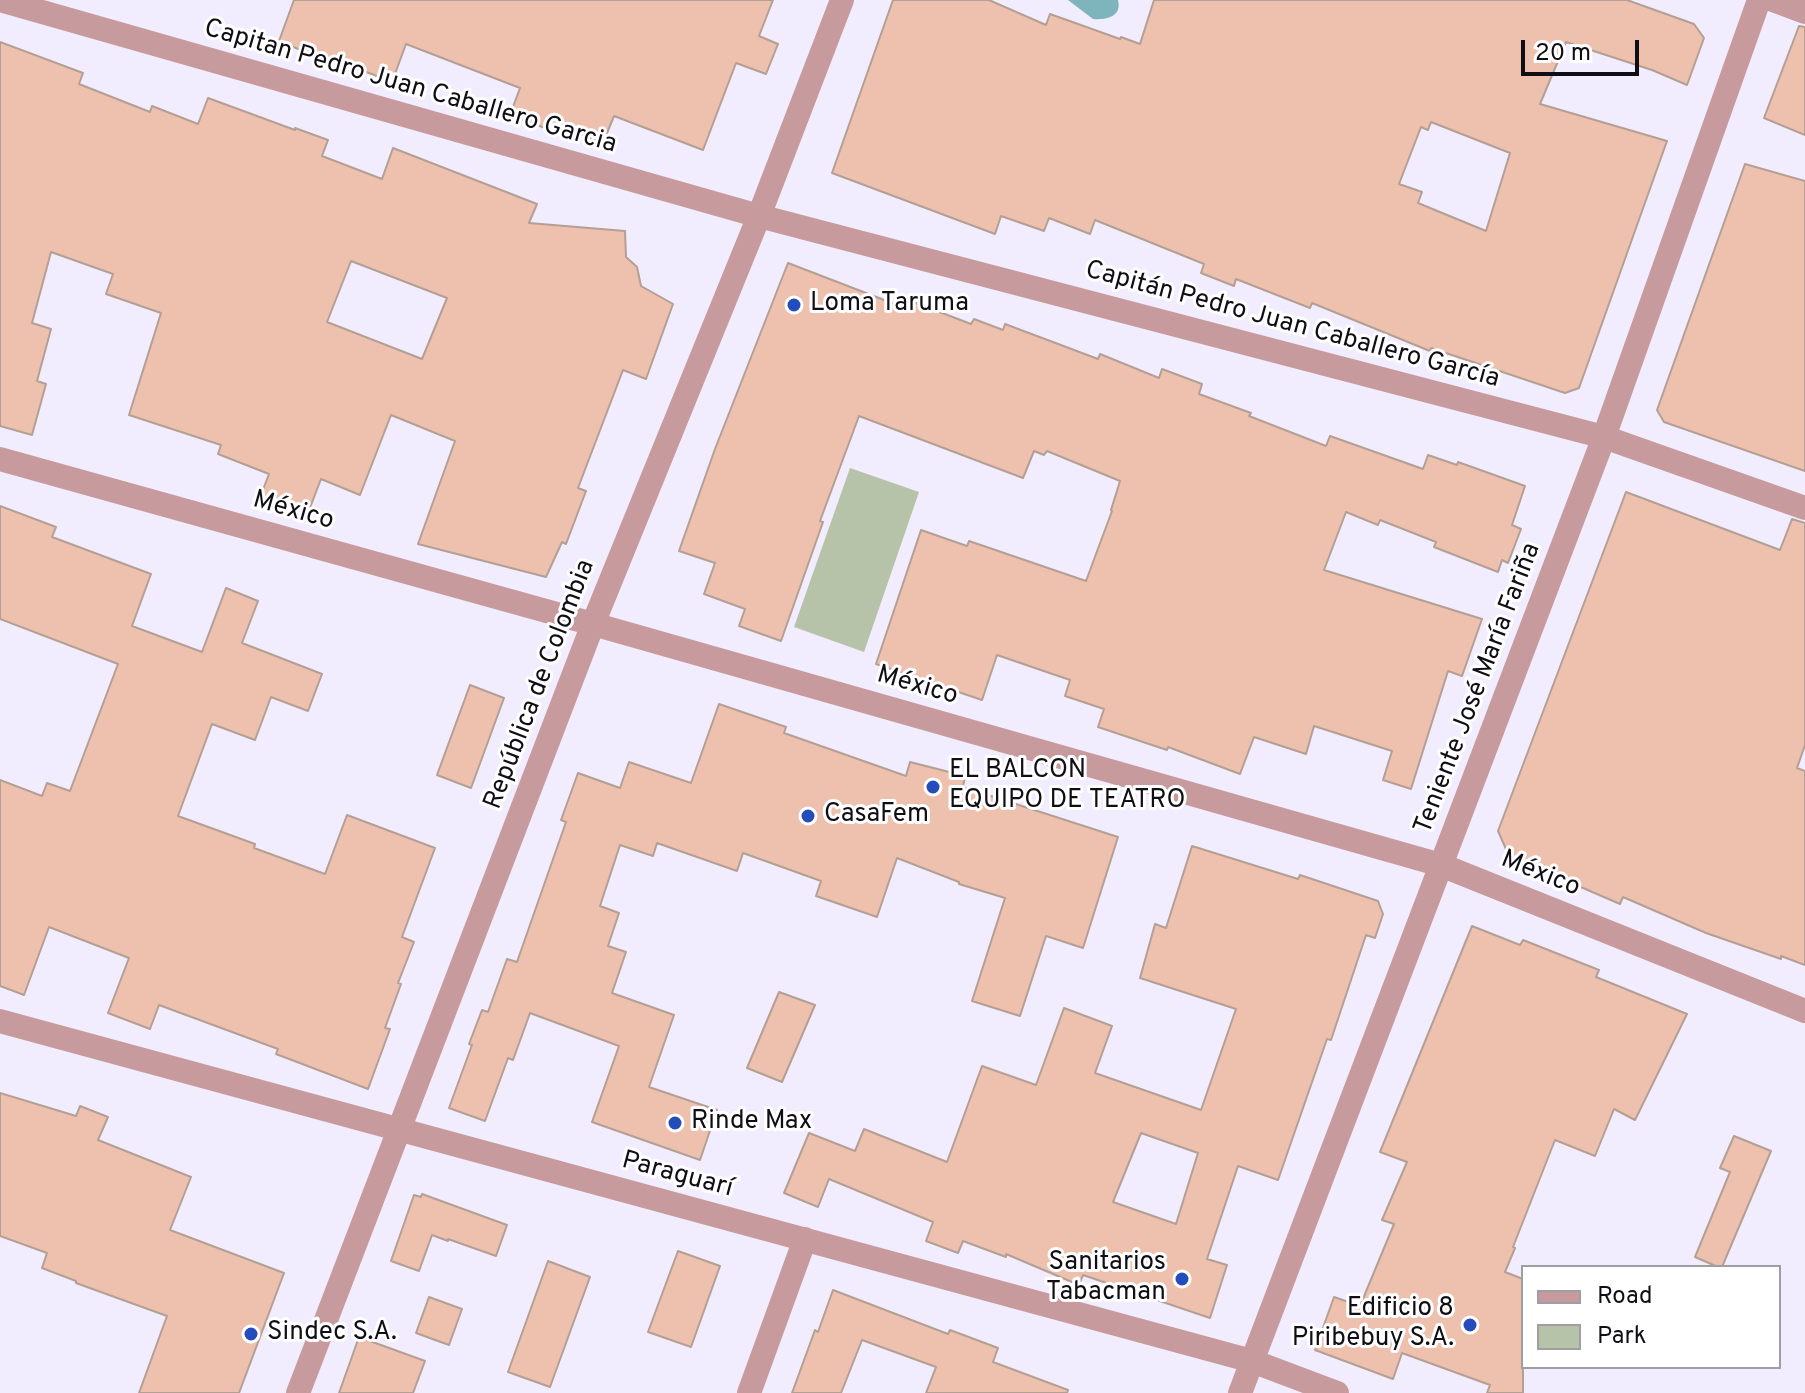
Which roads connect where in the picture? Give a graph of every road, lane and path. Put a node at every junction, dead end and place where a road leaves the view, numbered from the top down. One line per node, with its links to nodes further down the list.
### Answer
1 (0, 0): 6 (street, Capitan Pedro Juan Caballero Garcia)
2 (842, 0): 6 (street, República de Colombia)
3 (1759, 0): 7 (street, Teniente José María Fariña)
4 (1773, 0): 5 (street)
5 (1805, 12)
6 (759, 216): 7 (street, Capitán Pedro Juan Caballero García); 10 (street, República de Colombia)
7 (1604, 437): 9 (street, Capitán Pedro Juan Caballero García); 11 (street, Teniente José María Fariña)
8 (0, 459): 10 (street, México)
9 (1805, 508)
10 (593, 624): 11 (street, México); 14 (street, República de Colombia)
11 (1441, 865): 12 (street, México); 16 (street, Teniente José María Fariña)
12 (1805, 1011)
13 (0, 1021): 14 (street, Paraguarí)
14 (400, 1130): 15 (street, Paraguarí); 17 (street, República de Colombia)
15 (805, 1239): 16 (street, Paraguarí); 18 (street)
16 (1252, 1361): 19 (street, Teniente José María Fariña); 20 (street, Paraguarí)
17 (298, 1393)
18 (749, 1393)
19 (1240, 1393)
20 (1337, 1393)

